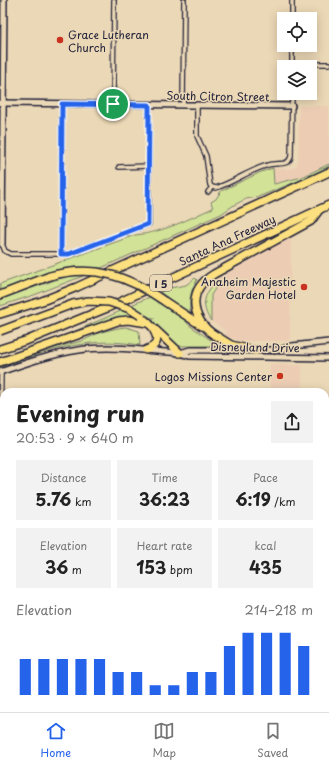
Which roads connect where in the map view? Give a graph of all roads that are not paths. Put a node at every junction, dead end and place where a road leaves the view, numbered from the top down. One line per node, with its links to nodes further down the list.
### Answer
1 (4, 0): 6 (street)
2 (114, 0): 12 (street)
3 (184, 0): 14 (street)
4 (292, 0): 5 (street)
5 (292, 12)
6 (2, 40): 10 (street)
7 (317, 64): 8 (street)
8 (329, 64)
9 (292, 100): 16 (street)
10 (2, 104): 11 (street, South Citron Street); 19 (street)
11 (62, 104): 12 (street, South Citron Street); 27 (street)
12 (113, 104): 13 (street, South Citron Street)
13 (149, 105): 14 (street, South Citron Street); 17 (street)
14 (184, 105): 15 (street, South Citron Street)
15 (197, 106): 16 (street, South Citron Street); 21 (street)
16 (292, 106): 21 (street)
17 (149, 166): 18 (street); 27 (street)
18 (119, 167)
19 (1, 168): 25 (street)
20 (329, 172): 29 (highway, Santa Ana Freeway)
21 (212, 187): 22 (street)
22 (208, 192)
23 (329, 205): 24 (highway, Santa Ana Freeway / I 5)
24 (319, 209): 32 (highway); 34 (highway, Santa Ana Freeway / I 5)
25 (1, 230): 26 (street)
26 (2, 244): 27 (street)
27 (61, 254)
28 (0, 295): 32 (highway, bridge)
29 (0, 314)
30 (150, 325): 31 (highway, bridge); 35 (highway); 37 (highway); 39 (highway)
31 (0, 331)
32 (214, 335): 36 (highway)
33 (329, 342): 36 (street, Disneyland Drive)
34 (0, 349)
35 (146, 350): 37 (street, Disneyland Drive); 40 (street, Disneyland Drive)
36 (256, 351): 37 (street, Disneyland Drive)
37 (180, 353): 38 (street, Disneyland Drive)
38 (329, 358)
39 (0, 362)
40 (0, 372): 41 (street)
41 (0, 446)

